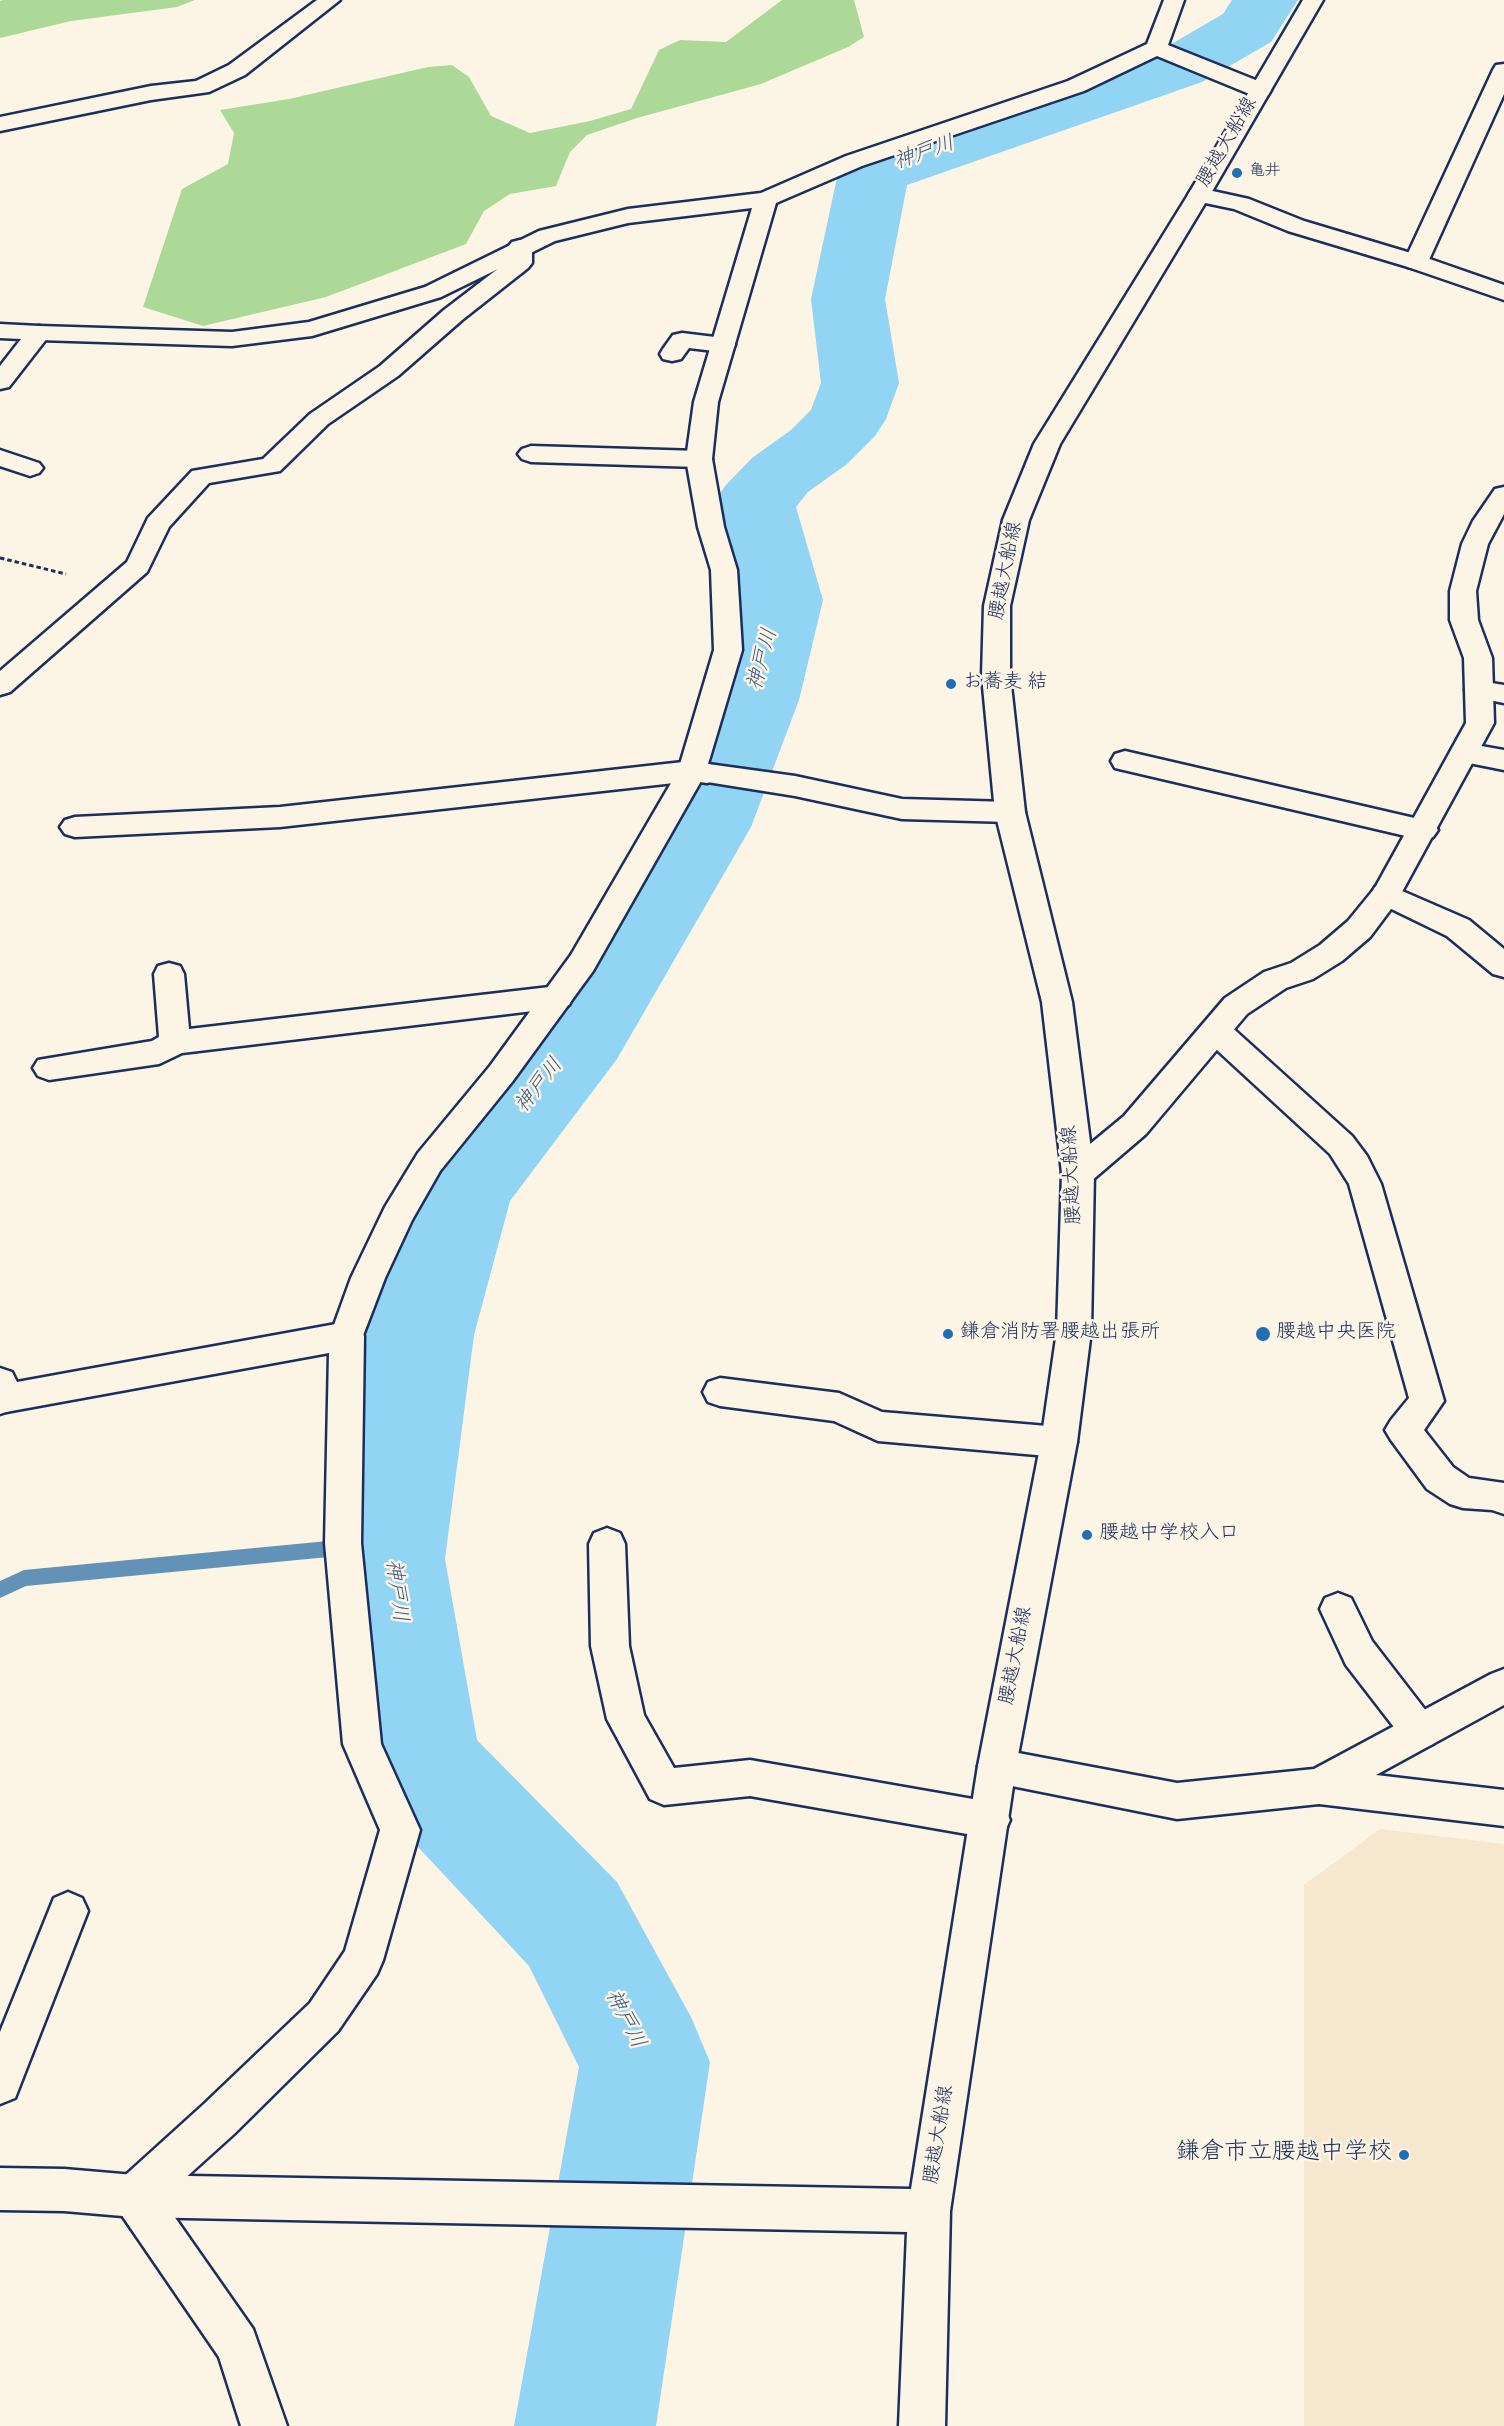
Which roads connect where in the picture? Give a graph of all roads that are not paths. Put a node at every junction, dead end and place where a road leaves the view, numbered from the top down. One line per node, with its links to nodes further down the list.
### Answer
1 (330, 0): 7 (street)
2 (1174, 0): 4 (street)
3 (1313, 0): 6 (street, 腰越大船線)
4 (1163, 50): 6 (street); 9 (street)
5 (1504, 69): 11 (street)
6 (1260, 90): 8 (street, 腰越大船線)
7 (0, 124)
8 (1199, 195): 11 (street); 29 (street, 腰越大船線)
9 (766, 199): 10 (street); 15 (street)
10 (520, 247): 14 (street); 23 (street)
11 (1416, 262): 12 (street)
12 (1504, 293)
13 (0, 331): 14 (street)
14 (39, 333): 17 (street)
15 (723, 345): 16 (street); 20 (street)
16 (672, 354)
17 (0, 382)
18 (531, 454): 20 (street)
19 (0, 458): 21 (street)
20 (699, 459): 28 (street)
21 (30, 468)
22 (1504, 495): 24 (street)
23 (0, 686)
24 (1491, 692): 25 (street)
25 (1464, 753): 26 (street); 31 (street)
26 (1504, 760)
27 (1125, 761): 31 (street)
28 (700, 772): 29 (street); 30 (street); 35 (street)
29 (1010, 812): 39 (street, 腰越大船線)
30 (75, 827)
31 (1423, 830): 32 (street)
32 (1386, 894): 33 (street); 36 (street)
33 (1504, 966)
34 (169, 974): 37 (street)
35 (558, 997): 37 (street); 40 (street)
36 (1216, 1031): 39 (street); 44 (street)
37 (175, 1042): 38 (street)
38 (48, 1068)
39 (1078, 1173): 43 (street, 腰越大船線)
40 (347, 1336): 42 (street); 56 (street)
41 (720, 1392): 43 (street)
42 (2, 1393)
43 (1059, 1442): 49 (street, 腰越大船線)
44 (1504, 1499)
45 (607, 1544): 52 (street)
46 (1338, 1609): 48 (street)
47 (1504, 1686): 48 (street)
48 (1420, 1732): 50 (street)
49 (997, 1766): 50 (street); 52 (street, 腰越大船線)
50 (1319, 1786): 51 (street)
51 (1504, 1808)
52 (990, 1820): 57 (street, 腰越大船線)
53 (68, 1911): 54 (street)
54 (0, 2084)
55 (0, 2189): 56 (street)
56 (134, 2196): 57 (street); 58 (street)
57 (929, 2211): 59 (street, 腰越大船線)
58 (264, 2426)
59 (922, 2426)

